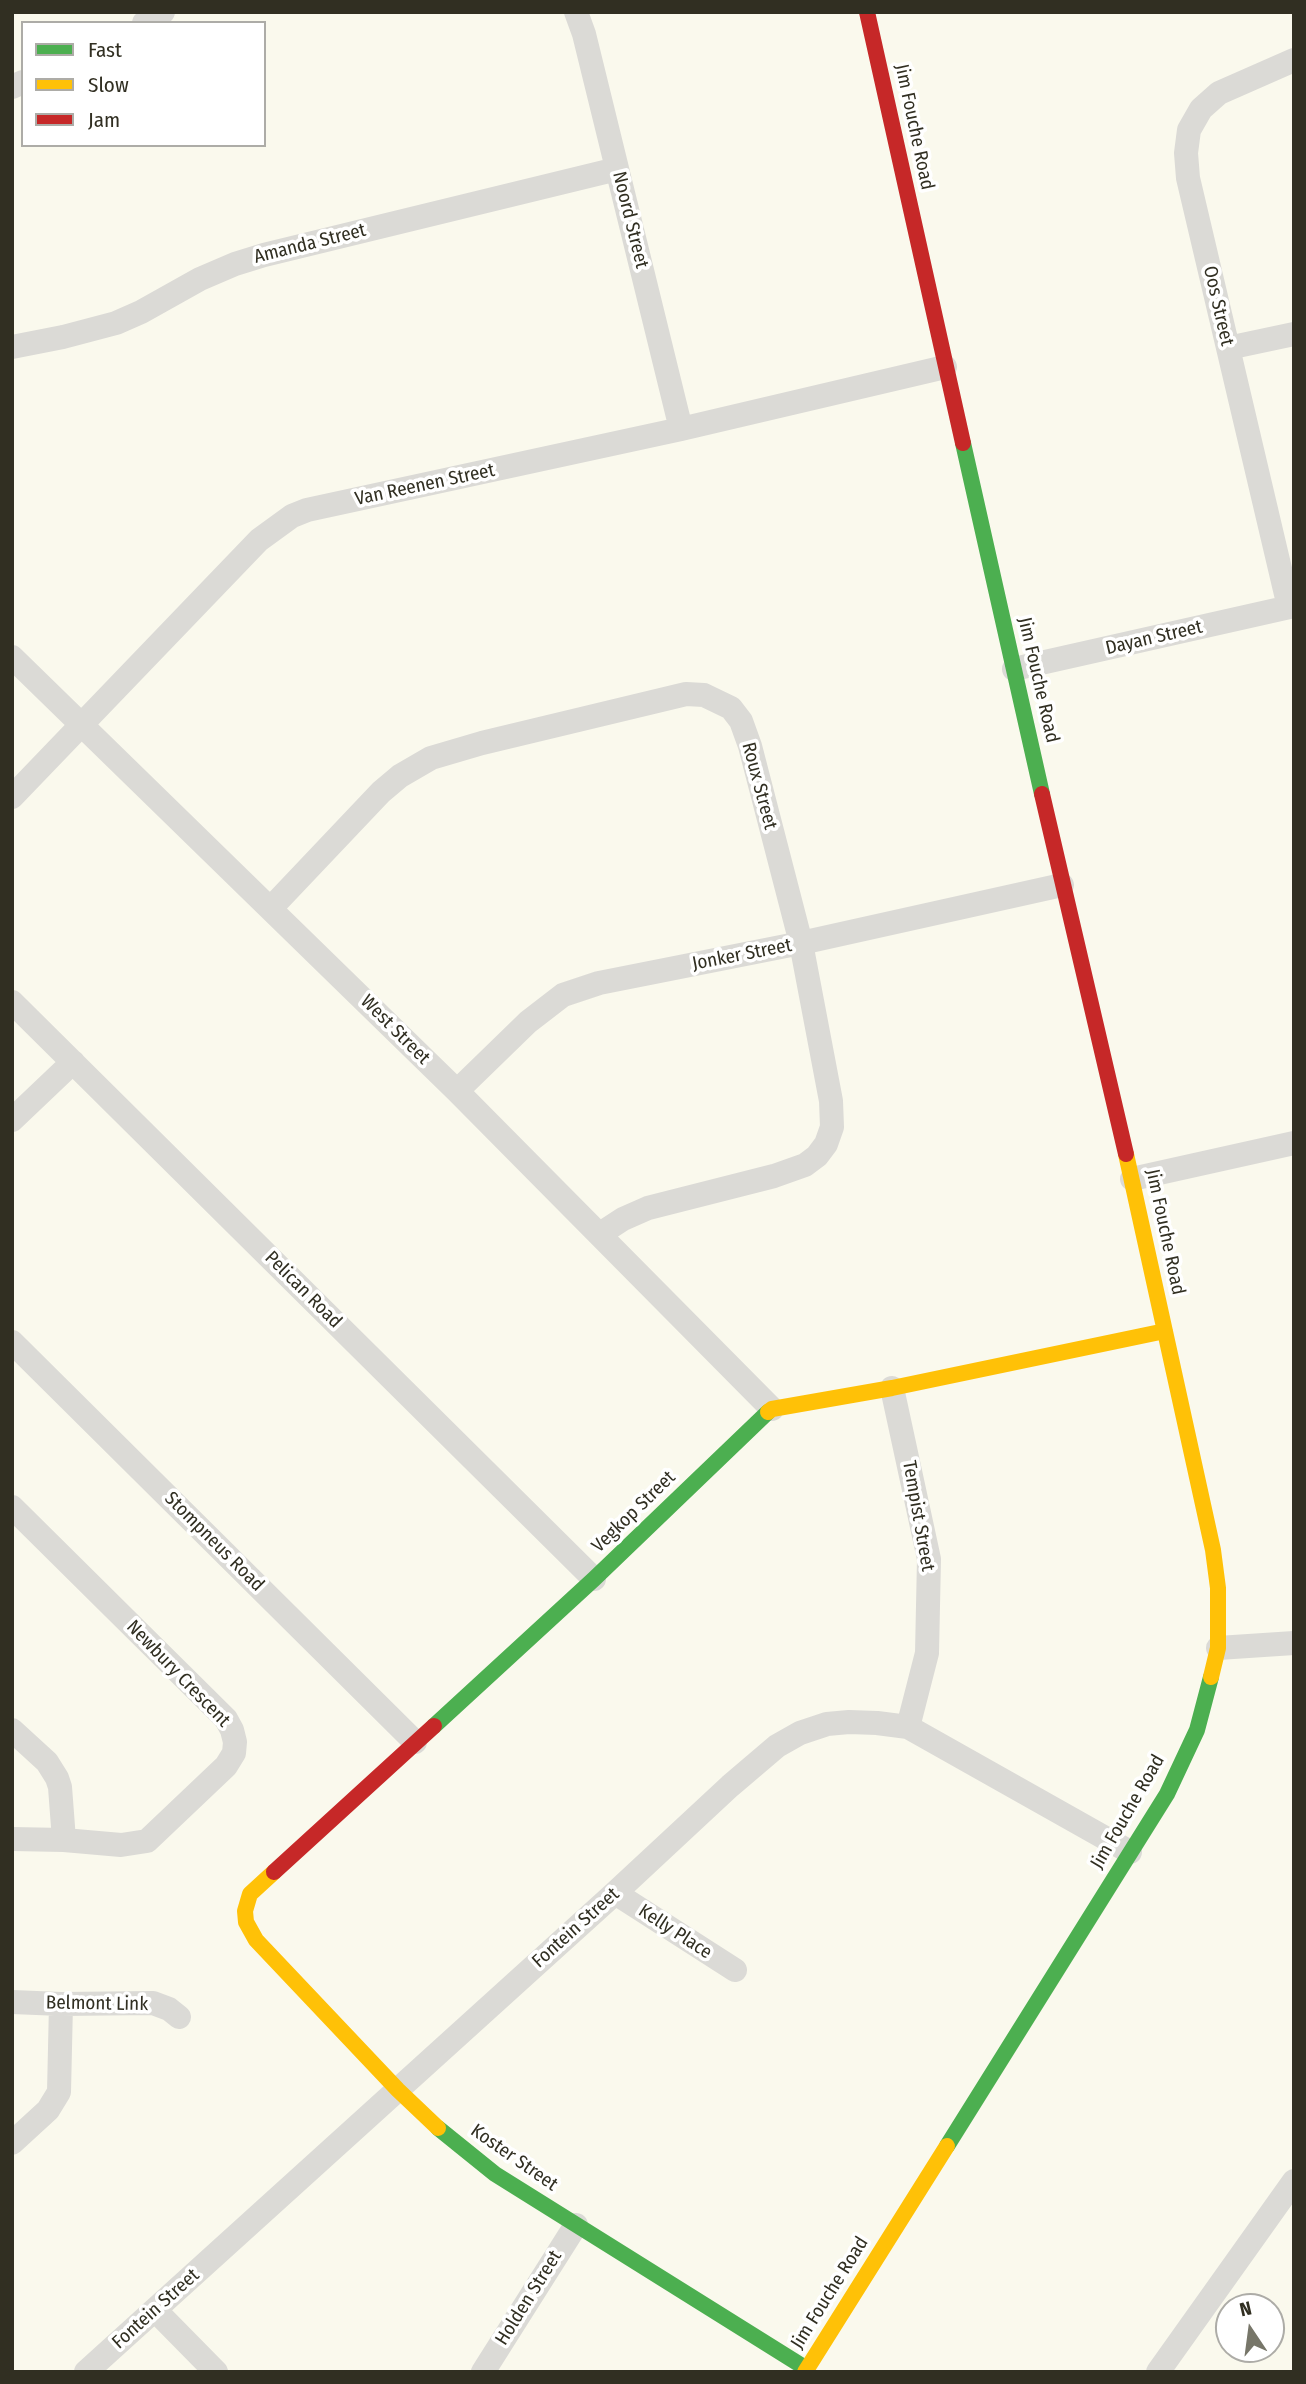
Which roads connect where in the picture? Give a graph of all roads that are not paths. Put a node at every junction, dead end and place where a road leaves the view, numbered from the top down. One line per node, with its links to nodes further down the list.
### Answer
1 (163, 12): 4 (street)
2 (576, 12): 6 (street, Noord Street)
3 (866, 12): 10 (street, Jim Fouche Road)
4 (147, 21)
5 (1294, 60): 9 (street, Oos Street)
6 (617, 169): 8 (street, Amanda Street); 11 (street, Noord Street)
7 (1294, 334): 9 (street)
8 (12, 346)
9 (1228, 348): 12 (street, Oos Street)
10 (945, 367): 11 (street, Van Reenen Street); 14 (street, Jim Fouche Road)
11 (681, 429): 15 (street, Van Reenen Street)
12 (1291, 607): 14 (street, Dayan Street)
13 (12, 657): 15 (street, West Street)
14 (1014, 669): 17 (street, Jim Fouche Road)
15 (80, 725): 16 (street, Van Reenen Street); 18 (street, West Street)
16 (12, 797)
17 (1062, 885): 19 (street, Jonker Street); 25 (street, Jim Fouche Road)
18 (271, 908): 19 (street, Roux Street); 22 (street, West Street)
19 (801, 943): 22 (street, Jonker Street); 26 (street, Roux Street)
20 (12, 1002): 21 (street, Pelican Road)
21 (73, 1062): 23 (street); 32 (street, Pelican Road)
22 (457, 1091): 26 (street, West Street)
23 (12, 1120)
24 (1294, 1143): 25 (street)
25 (1132, 1179): 27 (street, Jim Fouche Road)
26 (600, 1234): 30 (street, West Street)
27 (1165, 1331): 29 (street); 34 (street, Jim Fouche Road)
28 (12, 1342): 37 (street, Stompneus Road)
29 (892, 1388): 30 (street); 35 (street, Tempist Street)
30 (772, 1409): 32 (street, Vegkop Street)
31 (12, 1507): 39 (street, Newbury Crescent)
32 (594, 1579): 37 (street, Vegkop Street)
33 (1294, 1643): 34 (street)
34 (1218, 1648): 40 (street, Jim Fouche Road)
35 (908, 1727): 40 (street, Fontein Street); 41 (street, Fontein Street)
36 (12, 1730): 39 (street)
37 (415, 1742): 42 (street, Vegkop Street)
38 (12, 1839): 39 (street, Newbury Crescent)
39 (64, 1840)
40 (1129, 1852): 52 (street, Jim Fouche Road)
41 (615, 1893): 43 (street, Kelly Place); 47 (street, Fontein Street)
42 (246, 1922): 47 (street, Koster Street)
43 (735, 1970)
44 (12, 2002): 45 (street, Belmont Link)
45 (61, 2004): 46 (street, Belmont Link); 48 (street)
46 (179, 2017)
47 (398, 2090): 50 (street, Koster Street); 51 (street, Fontein Street)
48 (12, 2143)
49 (1294, 2181): 56 (street)
50 (576, 2225): 52 (street, Koster Street); 55 (street, Holden Street)
51 (155, 2310): 53 (street, Fontein Street); 54 (street)
52 (806, 2370)
53 (86, 2372)
54 (216, 2372)
55 (483, 2372)
56 (1158, 2372)

